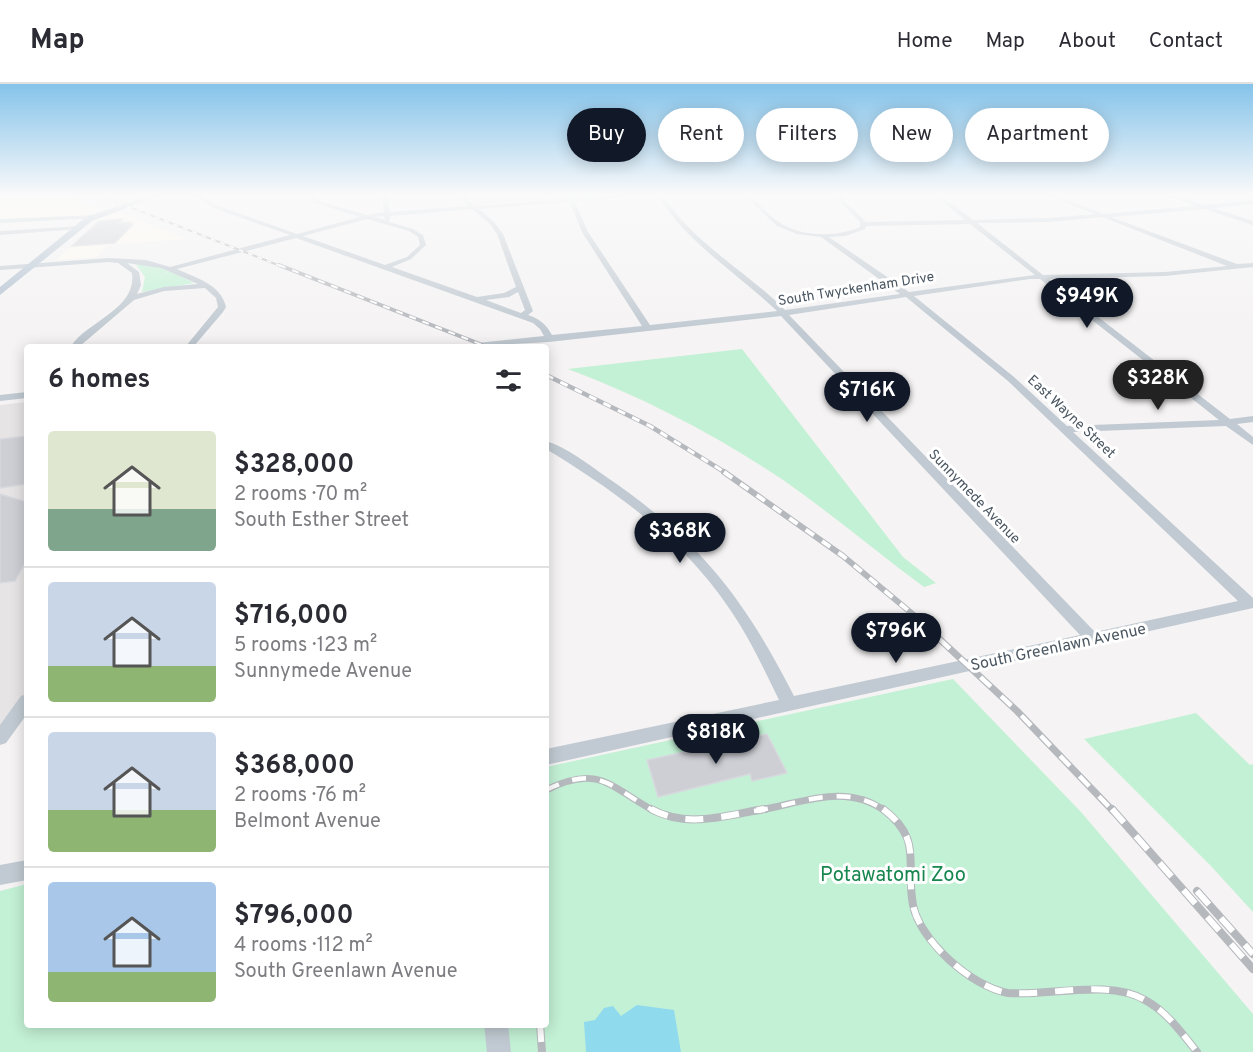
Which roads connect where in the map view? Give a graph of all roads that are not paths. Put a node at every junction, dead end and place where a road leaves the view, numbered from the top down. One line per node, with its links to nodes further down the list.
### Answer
1 (59, 240): 15 (main road)
2 (69, 240): 16 (main road)
3 (275, 240): 20 (street)
4 (309, 240): 21 (street)
5 (424, 240): 21 (street)
6 (502, 240): 25 (street)
7 (590, 240): 32 (street)
8 (697, 240): 30 (street, Sunnymede Avenue)
9 (830, 240): 14 (street, East Wayne Street)
10 (839, 240): 14 (street, East Wayne Street)
11 (994, 240): 23 (street)
12 (1169, 240): 18 (street)
13 (118, 260): 16 (street); 20 (street); 28 (street)
14 (863, 262): 26 (street, East Wayne Street)
15 (30, 265): 16 (street); 19 (street); 27 (main road)
16 (42, 265): 27 (main road)
17 (1253, 265): 18 (street, South Twyckenham Drive)
18 (1238, 266): 22 (street); 23 (street, South Twyckenham Drive)
19 (0, 268)
20 (170, 268): 24 (street)
21 (383, 268): 29 (street)
22 (1253, 272)
23 (1040, 276): 26 (street, South Twyckenham Drive); 41 (street)
24 (208, 286): 28 (street); 36 (street)
25 (521, 288): 29 (street); 31 (street)
26 (906, 294): 30 (street, South Twyckenham Drive); 42 (street, East Wayne Street)
27 (1, 298)
28 (131, 298): 35 (street)
29 (473, 299): 31 (street)
30 (783, 313): 32 (street, South Twyckenham Drive); 46 (street, Sunnymede Avenue)
31 (524, 317): 33 (street); 34 (street)
32 (648, 328): 33 (street, South Twyckenham Drive)
33 (549, 339): 34 (street, South Twyckenham Drive)
34 (538, 340): 37 (street, South Twyckenham Drive)
35 (77, 344)
36 (192, 344)
37 (498, 344)
38 (24, 395): 39 (street)
39 (0, 398)
40 (1253, 419): 41 (street)
41 (1228, 423): 42 (street); 43 (street)
42 (1065, 429): 45 (street, East Wayne Street)
43 (1253, 442)
44 (549, 446): 48 (street)
45 (1251, 604): 46 (street, South Greenlawn Avenue)
46 (1093, 639): 48 (street, South Greenlawn Avenue)
47 (24, 705): 49 (street)
48 (790, 705): 50 (street, South Greenlawn Avenue)
49 (0, 738)
50 (549, 756)
51 (24, 871): 52 (street)
52 (0, 875)
53 (496, 1028): 54 (street)
54 (499, 1052)

